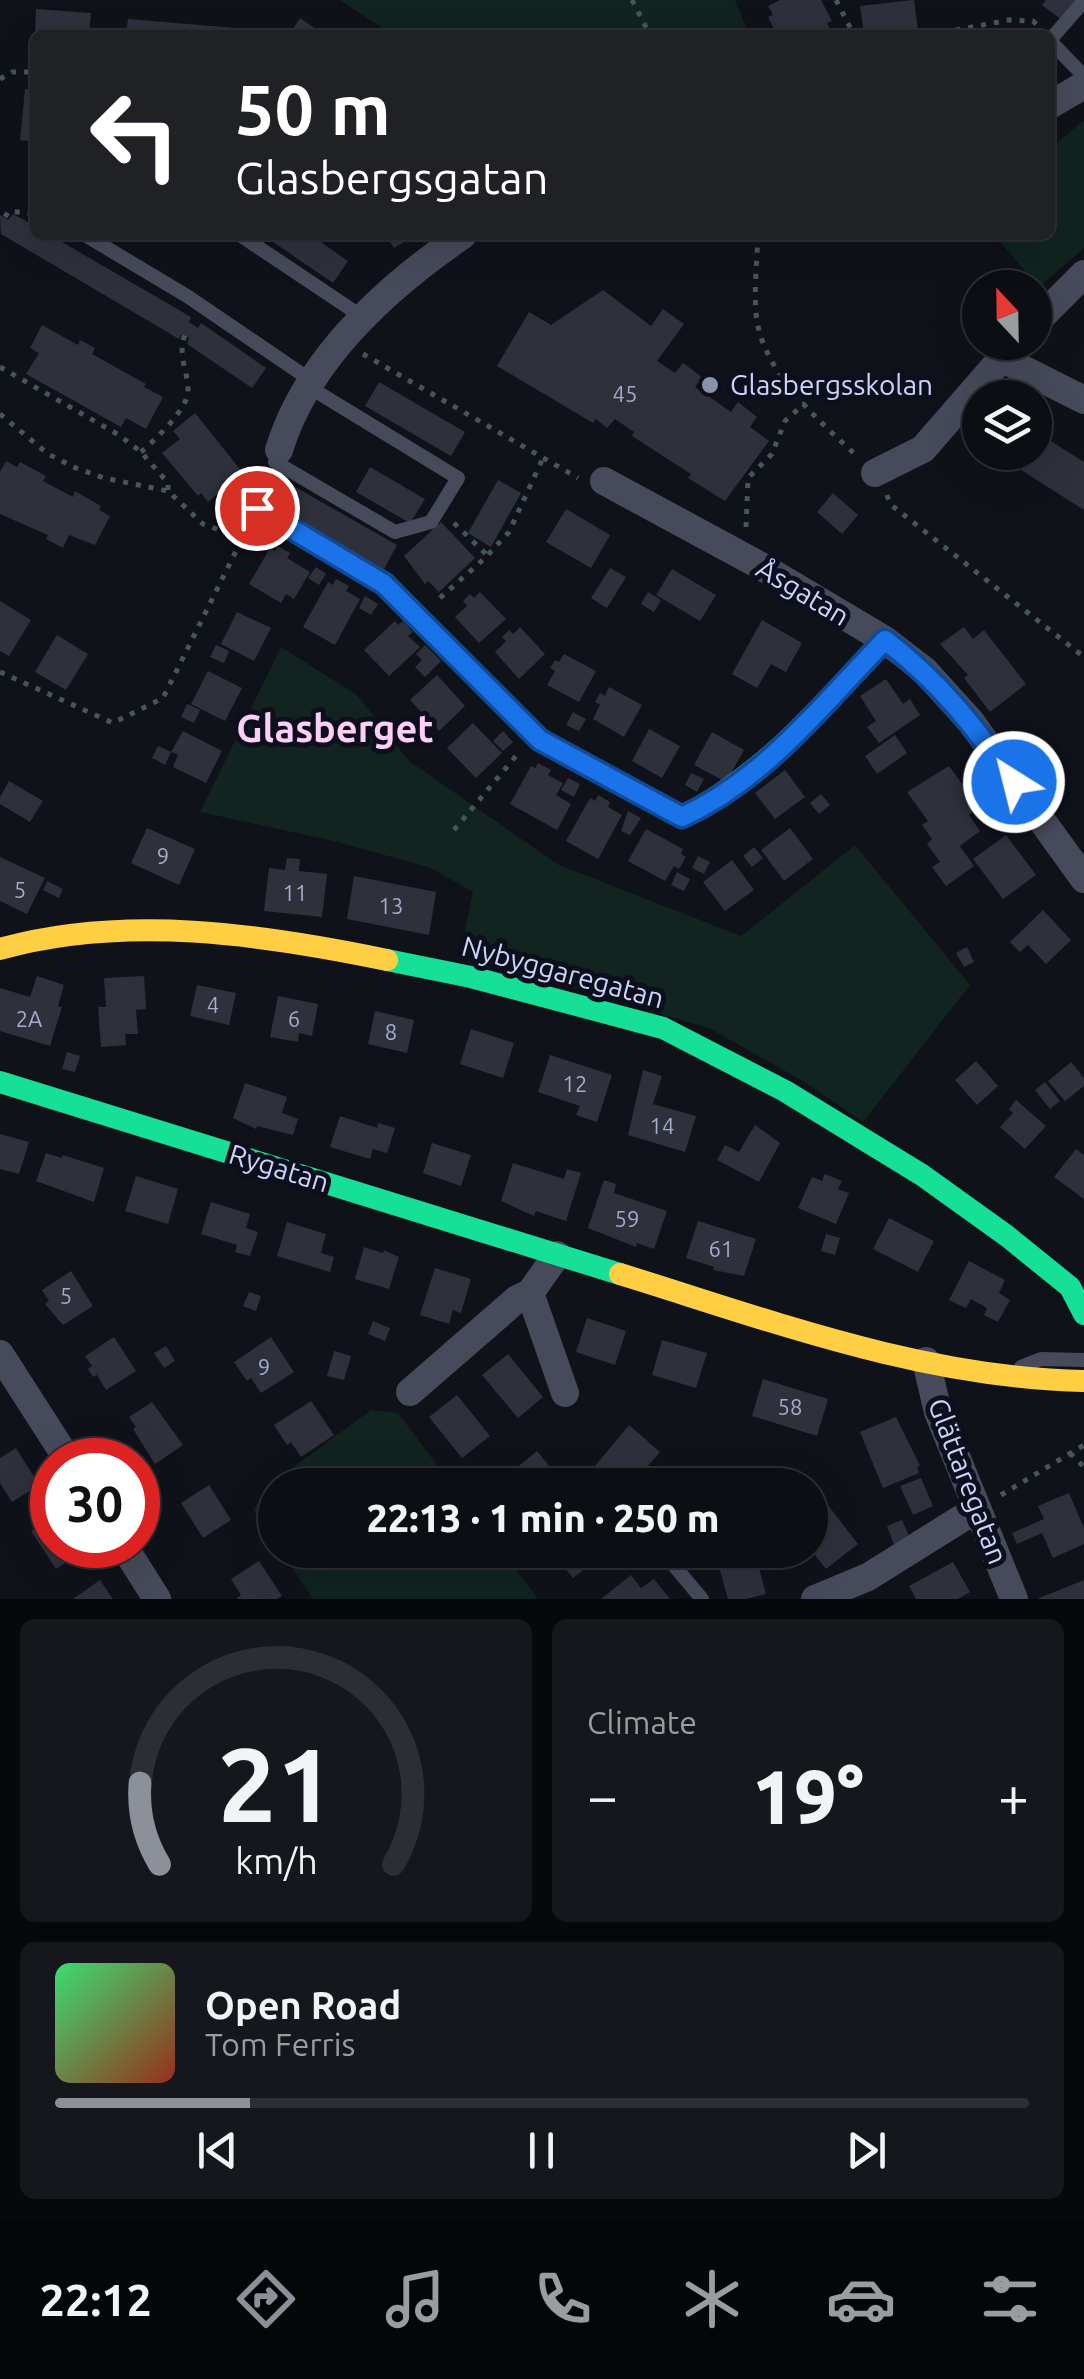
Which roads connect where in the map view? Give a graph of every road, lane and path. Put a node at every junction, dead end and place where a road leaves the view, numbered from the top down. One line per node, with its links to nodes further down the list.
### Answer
1 (632, 0): 4 (path)
2 (836, 0): 5 (path)
3 (1084, 1): 8 (lane)
4 (647, 30)
5 (851, 30)
6 (956, 30): 7 (path)
7 (1041, 30)
8 (1055, 31)
9 (1055, 45): 11 (lane)
10 (30, 72): 12 (path)
11 (1084, 76)
12 (0, 80)
13 (1084, 84): 14 (street)
14 (1055, 102)
15 (30, 213): 16 (path)
16 (5, 217)
17 (93, 240): 29 (lane)
18 (247, 240): 23 (lane)
19 (456, 240): 23 (street)
20 (758, 240): 31 (path)
21 (1084, 274): 22 (street)
22 (1052, 306)
23 (364, 318): 25 (street)
24 (185, 335): 33 (path)
25 (343, 342): 29 (street); 35 (path)
26 (999, 360): 36 (street)
27 (1023, 360): 30 (street)
28 (0, 367): 33 (path)
29 (311, 384): 34 (street); 40 (lane)
30 (1084, 400)
31 (806, 403): 36 (path); 42 (path)
32 (0, 414): 38 (path)
33 (142, 452): 38 (path)
34 (277, 456): 40 (lane)
35 (543, 458): 37 (path); 43 (path)
36 (876, 473): 46 (path)
37 (597, 483): 42 (street, Åsgatan)
38 (168, 491): 41 (path)
39 (257, 508): 41 (path); 44 (street)
40 (439, 508): 43 (path)
41 (242, 538): 47 (path)
42 (738, 554): 45 (street, Åsgatan)
43 (488, 556): 44 (path)
44 (419, 616): 48 (street)
45 (885, 640): 48 (street); 50 (street, Åsgatan)
46 (1084, 657)
47 (0, 672)
48 (534, 734): 49 (path)
49 (454, 830)
50 (1084, 879)
51 (0, 949): 55 (street, Nybyggaregatan)
52 (0, 1082): 53 (street, Rygatan)
53 (557, 1255): 54 (street); 58 (street, Rygatan)
54 (530, 1293): 61 (street); 62 (street)
55 (1084, 1314)
56 (0, 1354): 63 (street)
57 (1084, 1360): 59 (lane)
58 (926, 1362): 59 (street, Rygatan); 67 (street, Glättaregatan)
59 (1002, 1375): 60 (street, Rygatan)
60 (1084, 1380)
61 (410, 1392)
62 (566, 1393)
63 (54, 1438)
64 (1084, 1445): 65 (path)
65 (1070, 1453): 66 (path); 67 (path)
66 (1084, 1466)
67 (975, 1510): 72 (street); 73 (street, Glättaregatan)
68 (138, 1568): 70 (street)
69 (675, 1568): 71 (lane)
70 (158, 1599)
71 (702, 1599)
72 (815, 1599)
73 (1014, 1599)

